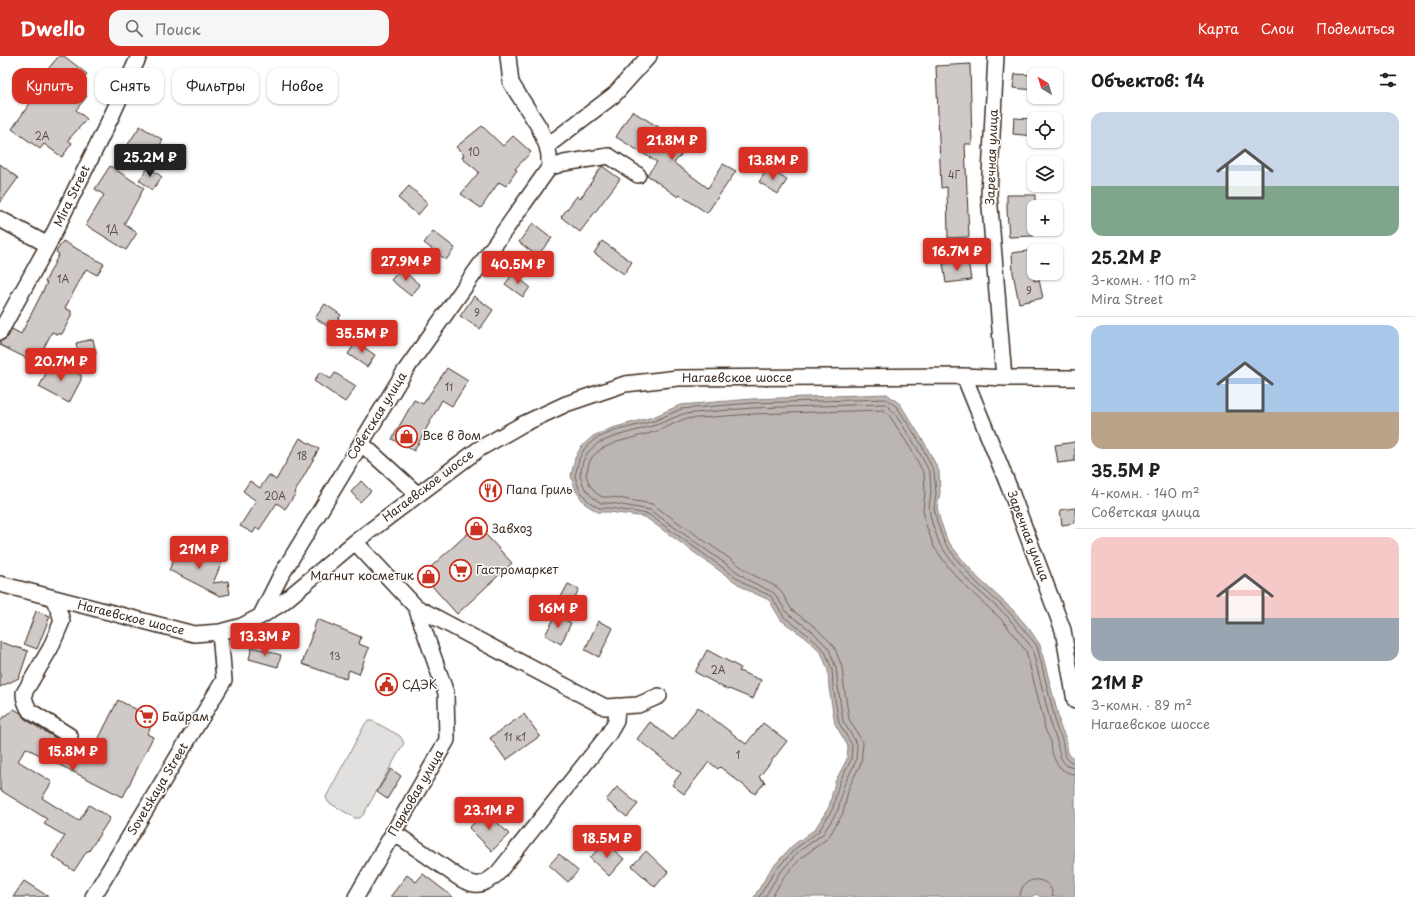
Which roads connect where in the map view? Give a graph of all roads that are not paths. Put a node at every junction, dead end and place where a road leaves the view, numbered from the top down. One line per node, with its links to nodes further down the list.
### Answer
1 (139, 56): 9 (street, Mira Street)
2 (508, 56): 5 (street)
3 (650, 56): 5 (street)
4 (996, 56): 12 (street, Заречная улица)
5 (547, 146): 6 (street)
6 (549, 168): 7 (street); 14 (street, Советская улица)
7 (638, 175)
8 (0, 219): 9 (street)
9 (48, 245): 10 (street, Mira Street)
10 (0, 332)
11 (964, 376): 12 (street, Нагаевское шоссе); 15 (street, Нагаевское шоссе); 23 (street, Заречная улица)
12 (1004, 378): 13 (street, Нагаевское шоссе)
13 (1075, 378)
14 (361, 443): 15 (street); 20 (street, Советская улица)
15 (417, 494): 16 (street, Нагаевское шоссе)
16 (355, 542): 19 (street, Парковая улица); 20 (street, Нагаевское шоссе)
17 (0, 584): 18 (street, Нагаевское шоссе)
18 (52, 598): 21 (street, Нагаевское шоссе); 25 (street)
19 (416, 607): 24 (street); 26 (street, Парковая улица)
20 (261, 616): 21 (street, Нагаевское шоссе)
21 (220, 632): 27 (street, Sovetskaya Street)
22 (659, 696): 24 (street)
23 (1075, 701)
24 (617, 706): 26 (street)
25 (70, 736)
26 (393, 832): 28 (street, Парковая улица)
27 (93, 897)
28 (356, 897)

